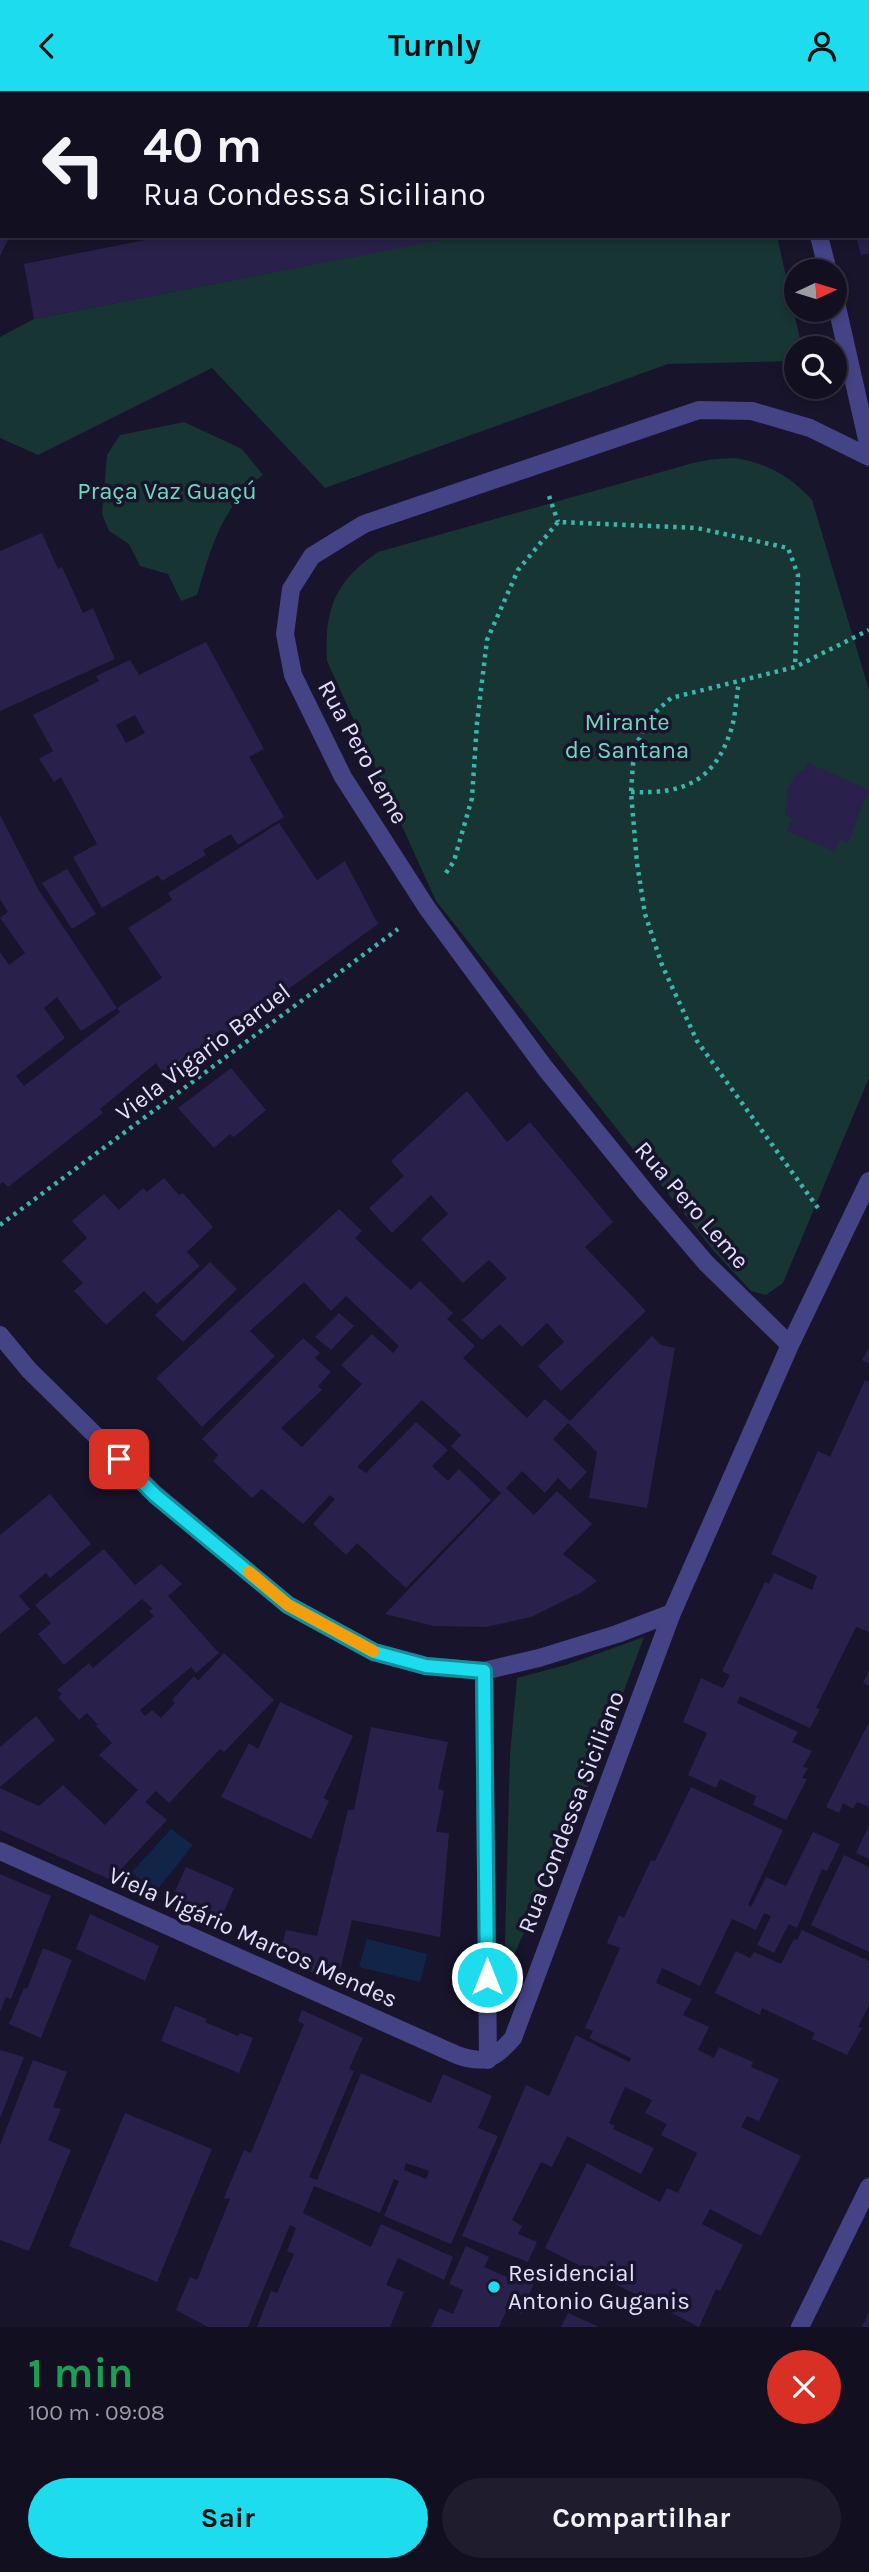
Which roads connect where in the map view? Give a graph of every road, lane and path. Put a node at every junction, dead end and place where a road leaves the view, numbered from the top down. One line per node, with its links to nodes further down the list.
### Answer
1 (820, 238): 2 (street)
2 (825, 259)
3 (840, 322): 4 (street)
4 (869, 448)
5 (869, 457): 10 (street, Rua Pero Leme)
6 (869, 630): 7 (path)
7 (795, 667): 8 (path); 10 (path)
8 (738, 682): 9 (path); 9 (path)
9 (631, 792): 13 (path)
10 (427, 908): 12 (path, Viela Vigario Baruel); 15 (street, Rua Pero Leme)
11 (869, 1181): 13 (street, Rua Condessa Siciliano)
12 (0, 1225)
13 (842, 1241): 15 (street, Rua Condessa Siciliano)
14 (0, 1335): 17 (street)
15 (790, 1345): 16 (street, Rua Condessa Siciliano)
16 (673, 1612): 17 (street); 19 (street, Rua Condessa Siciliano)
17 (484, 1671): 19 (street)
18 (0, 1851): 19 (street, Viela Vigário Marcos Mendes)
19 (488, 2060)
20 (869, 2187): 21 (street)
21 (862, 2216): 22 (street)
22 (800, 2327)

